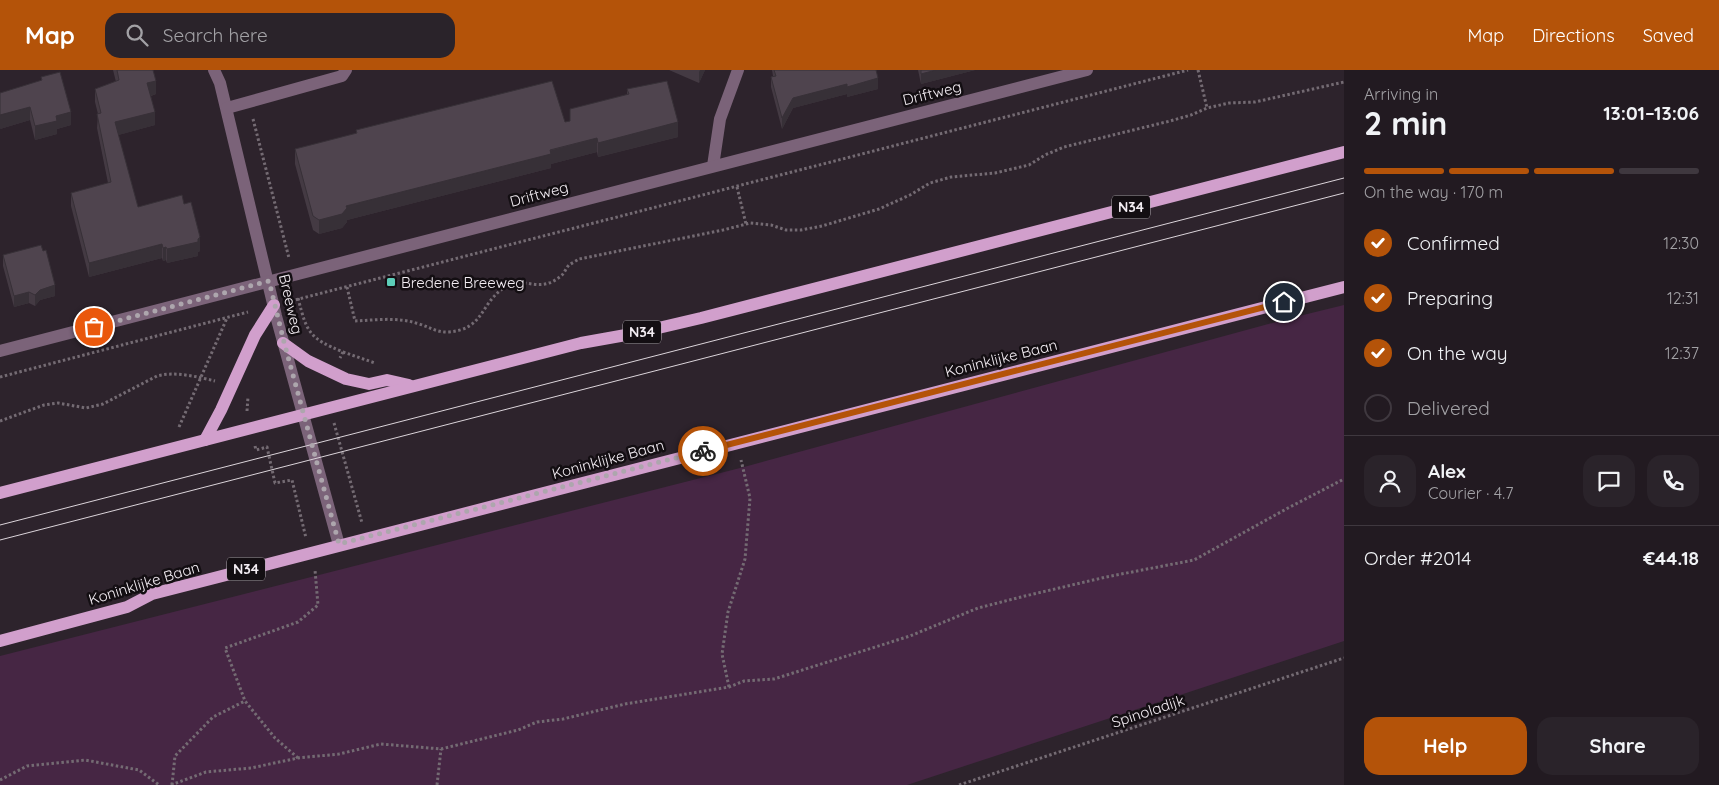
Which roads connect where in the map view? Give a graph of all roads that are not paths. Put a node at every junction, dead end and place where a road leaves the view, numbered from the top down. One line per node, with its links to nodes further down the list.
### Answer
1 (214, 70): 5 (street, Breeweg)
2 (346, 70): 5 (street)
3 (738, 70): 7 (street)
4 (1087, 70): 7 (street, Driftweg)
5 (227, 108): 8 (street, Breeweg)
6 (1344, 152): 13 (main road, N34)
7 (713, 166): 8 (street, Driftweg)
8 (269, 281): 10 (street, Breeweg); 12 (street, Driftweg)
9 (1344, 287): 17 (main road, Koninklijke Baan / N34)
10 (274, 305): 11 (street, Breeweg); 15 (main road)
11 (284, 342): 13 (main road); 14 (street, Breeweg)
12 (0, 351)
13 (412, 386): 14 (main road, N34)
14 (304, 414): 15 (main road, N34); 17 (street, Breeweg)
15 (205, 440): 16 (main road, N34)
16 (0, 493)
17 (339, 544): 18 (main road, Koninklijke Baan / N34)
18 (0, 640)

